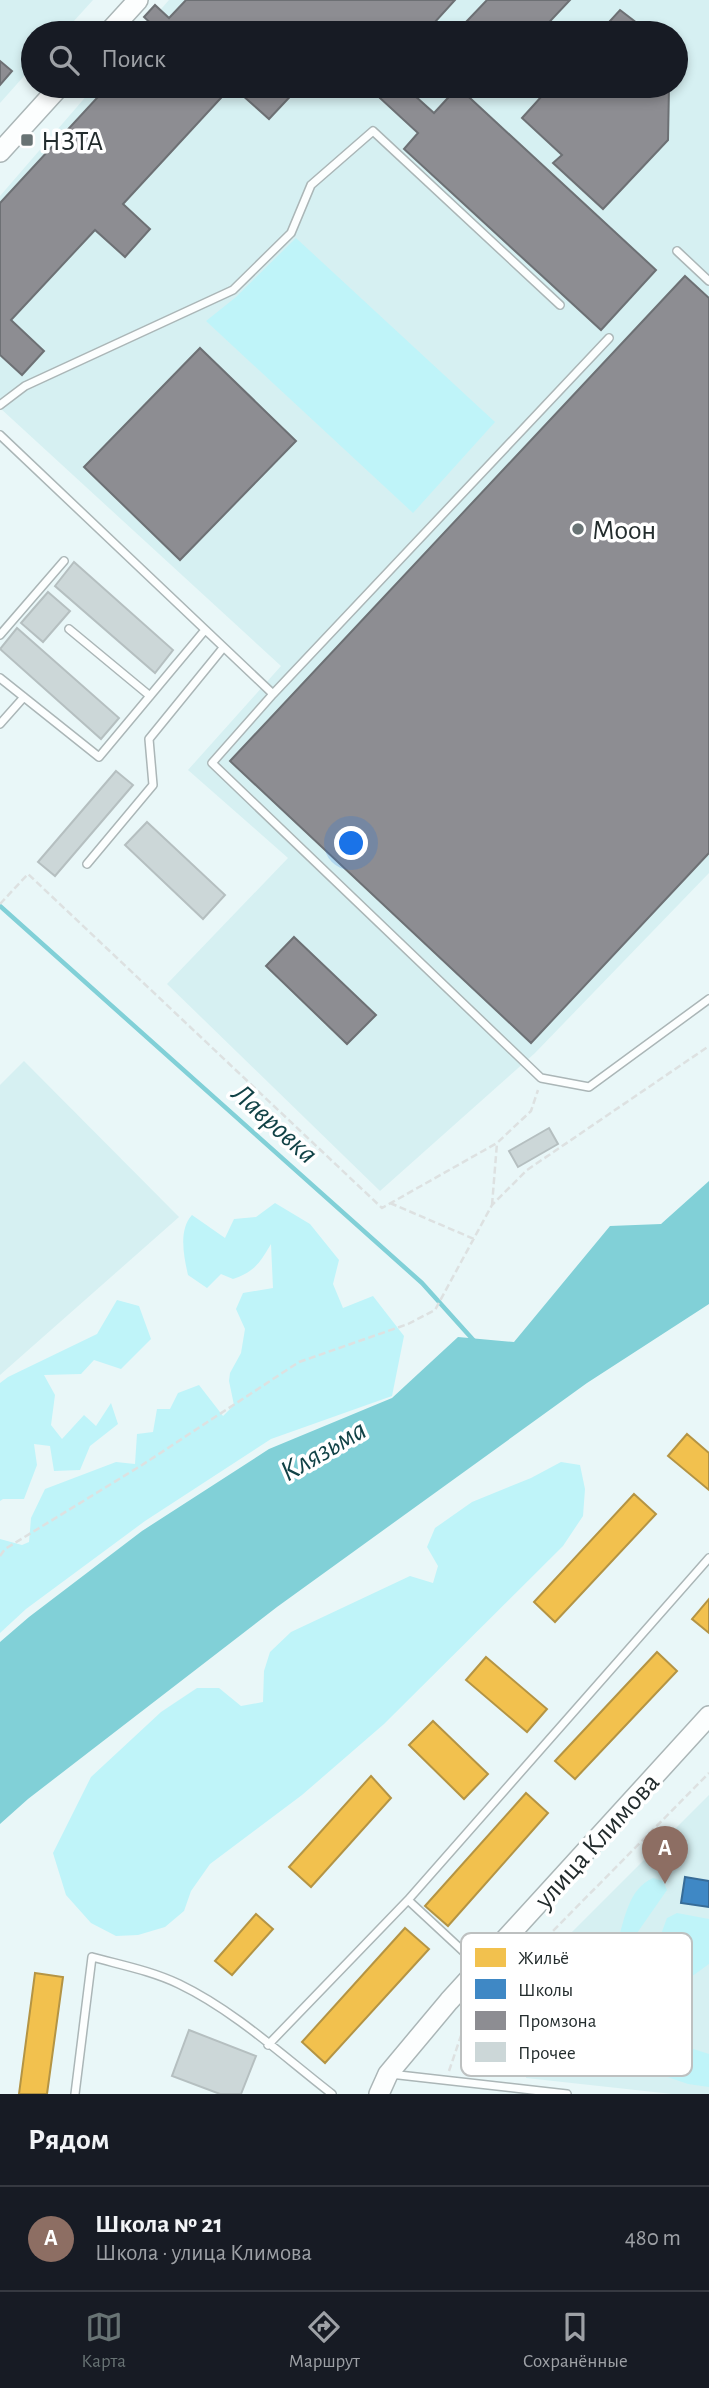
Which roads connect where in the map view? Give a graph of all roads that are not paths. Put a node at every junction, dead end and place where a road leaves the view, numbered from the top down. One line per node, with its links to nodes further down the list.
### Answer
1 (138, 0): 2 (main road)
2 (119, 21)
3 (49, 98): 4 (main road)
4 (0, 152)
5 (677, 251): 6 (lane)
6 (709, 281)
7 (560, 305): 9 (lane)
8 (609, 338): 17 (lane)
9 (0, 405)
10 (0, 435): 13 (lane)
11 (64, 561): 14 (lane)
12 (69, 629): 18 (lane)
13 (205, 630): 15 (lane); 18 (lane)
14 (0, 635)
15 (223, 648): 17 (lane); 21 (lane)
16 (0, 678): 19 (lane)
17 (273, 695): 22 (lane)
18 (150, 696): 19 (lane)
19 (24, 697): 20 (lane)
20 (0, 723)
21 (87, 864)
22 (709, 999)
23 (709, 1558): 25 (lane)
24 (709, 1716): 26 (main road, улица Климова)
25 (408, 1900): 27 (lane); 29 (lane)
26 (511, 1933)
27 (461, 1949)
28 (461, 1988): 30 (main road, улица Климова)
29 (268, 2045): 32 (lane); 33 (lane)
30 (388, 2074): 31 (lane); 34 (main road, улица Климова)
31 (521, 2092): 35 (lane)
32 (75, 2094)
33 (331, 2094)
34 (379, 2094)
35 (567, 2094)

